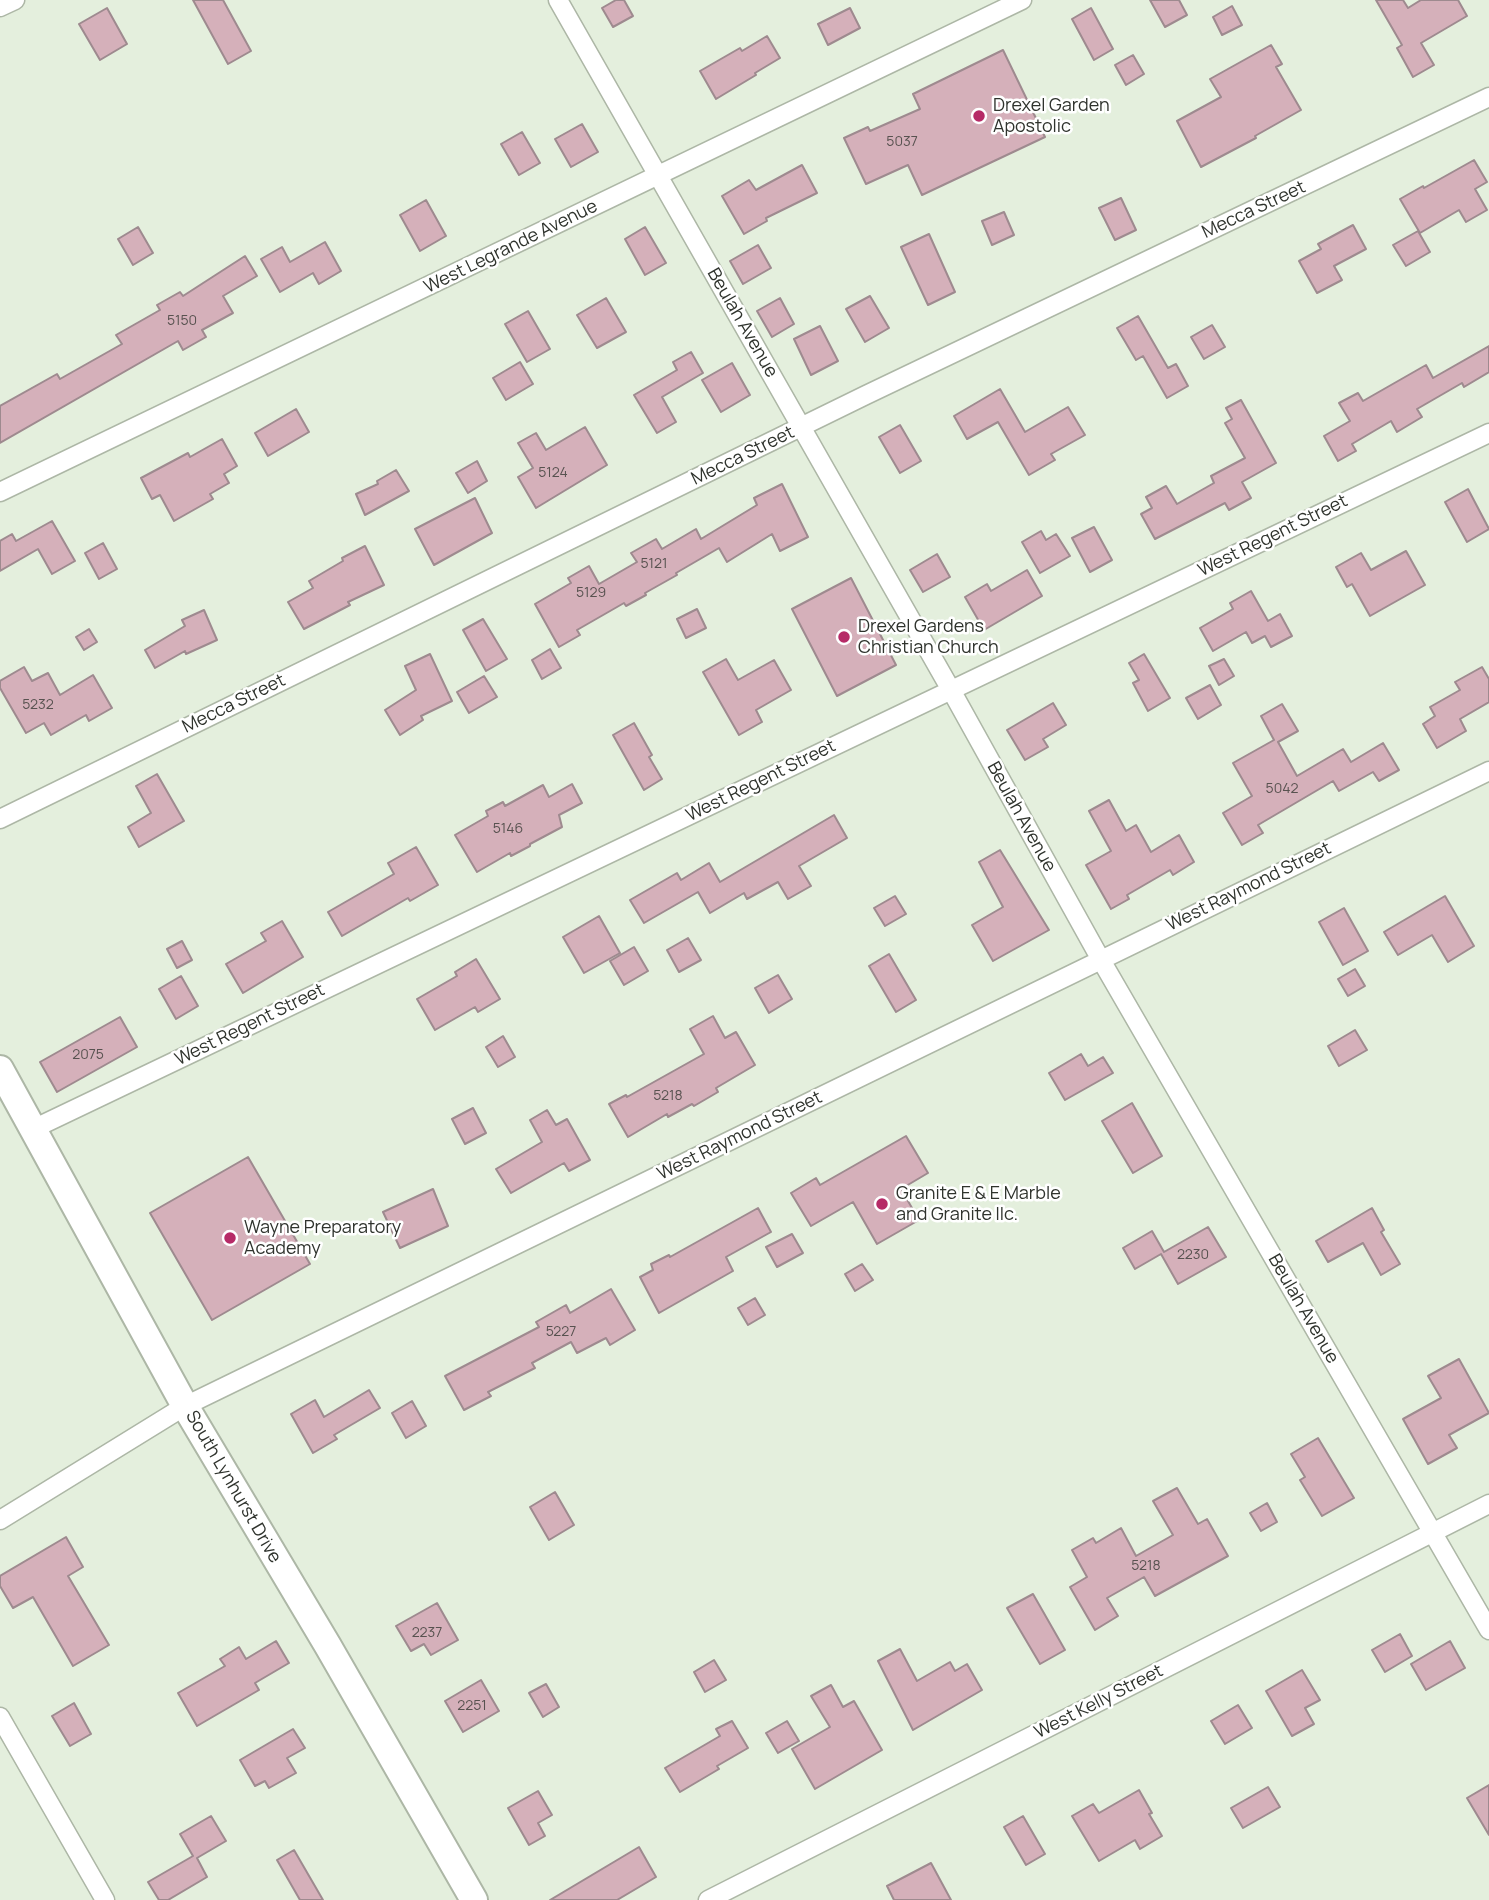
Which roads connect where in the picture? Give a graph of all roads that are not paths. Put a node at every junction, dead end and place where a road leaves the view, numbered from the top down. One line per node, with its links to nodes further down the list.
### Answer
1 (15, 0): 4 (street)
2 (558, 0): 6 (street, Beulah Avenue)
3 (1022, 0): 6 (street, West Legrande Avenue)
4 (0, 7)
5 (1489, 97): 7 (street, Mecca Street)
6 (659, 176): 7 (street, Beulah Avenue); 9 (street, West Legrande Avenue)
7 (801, 428): 10 (street, Beulah Avenue); 12 (street, Mecca Street)
8 (1489, 433): 10 (street, West Regent Street)
9 (0, 492)
10 (951, 690): 13 (street, Beulah Avenue); 15 (street, West Regent Street)
11 (1489, 771): 13 (street, West Raymond Street)
12 (0, 820)
13 (1101, 960): 16 (street, West Raymond Street); 19 (street, Beulah Avenue)
14 (0, 1069): 15 (main road, South Lynhurst Drive)
15 (33, 1129): 16 (main road, South Lynhurst Drive)
16 (185, 1406): 18 (street, West Raymond Street); 23 (main road, South Lynhurst Drive)
17 (1489, 1504): 19 (street, West Kelly Street)
18 (0, 1520)
19 (1433, 1533): 20 (street, Beulah Avenue); 24 (street, West Kelly Street)
20 (1489, 1630)
21 (0, 1717): 22 (street)
22 (105, 1900)
23 (474, 1900)
24 (708, 1900)

